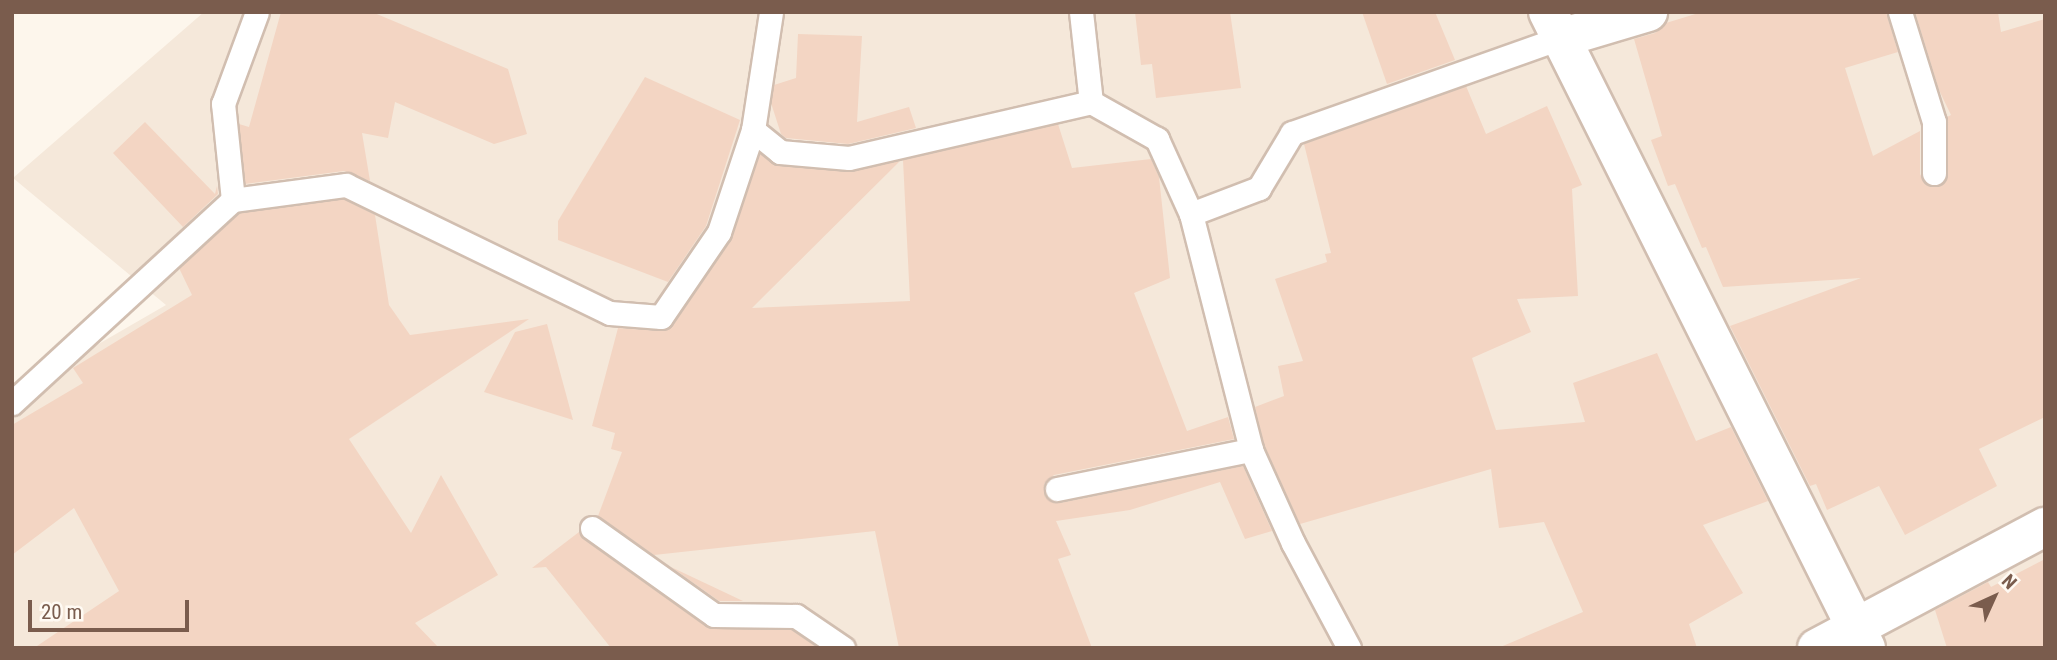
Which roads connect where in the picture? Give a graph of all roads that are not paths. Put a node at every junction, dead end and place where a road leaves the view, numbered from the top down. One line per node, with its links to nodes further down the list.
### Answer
1 (257, 12): 10 (lane)
2 (771, 12): 8 (lane)
3 (1081, 12): 7 (lane)
4 (1648, 12): 6 (street)
5 (1900, 12): 9 (lane)
6 (1554, 25): 11 (lane); 17 (street)
7 (1091, 102): 8 (lane); 11 (lane)
8 (752, 130): 10 (lane)
9 (1934, 173)
10 (233, 200): 12 (lane)
11 (1191, 214): 13 (lane)
12 (12, 403)
13 (1251, 450): 14 (lane); 19 (lane)
14 (1057, 489)
15 (2045, 527): 17 (street)
16 (592, 528): 18 (lane)
17 (1860, 637): 20 (street)
18 (843, 648)
19 (1349, 648)
20 (1817, 648)

